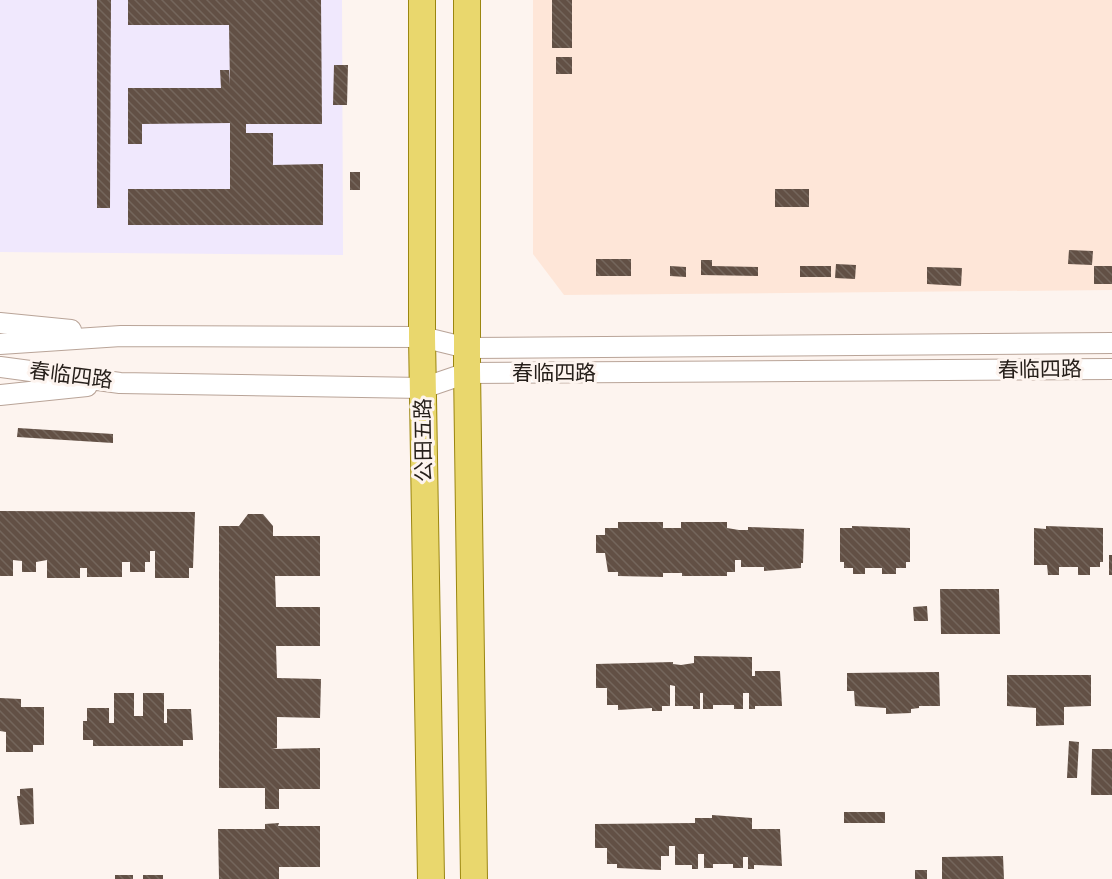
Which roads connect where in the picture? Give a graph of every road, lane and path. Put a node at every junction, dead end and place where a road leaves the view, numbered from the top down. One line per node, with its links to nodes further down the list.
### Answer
1 (422, 0): 5 (main road, 公田五路)
2 (467, 0): 8 (main road)
3 (0, 323): 4 (street)
4 (121, 336): 5 (street, 春临四路); 7 (street, 春临四路)
5 (422, 338): 8 (street, 春临四路); 13 (main road, 公田五路)
6 (1112, 343): 8 (street, 春临四路)
7 (0, 344)
8 (467, 348): 11 (main road)
9 (0, 367): 12 (street, 春临四路)
10 (1112, 369): 11 (street, 春临四路)
11 (467, 373): 13 (street, 春临四路); 16 (main road)
12 (120, 383): 13 (street, 春临四路); 14 (street)
13 (423, 387): 15 (main road, 公田五路)
14 (0, 395)
15 (431, 879)
16 (474, 879)

